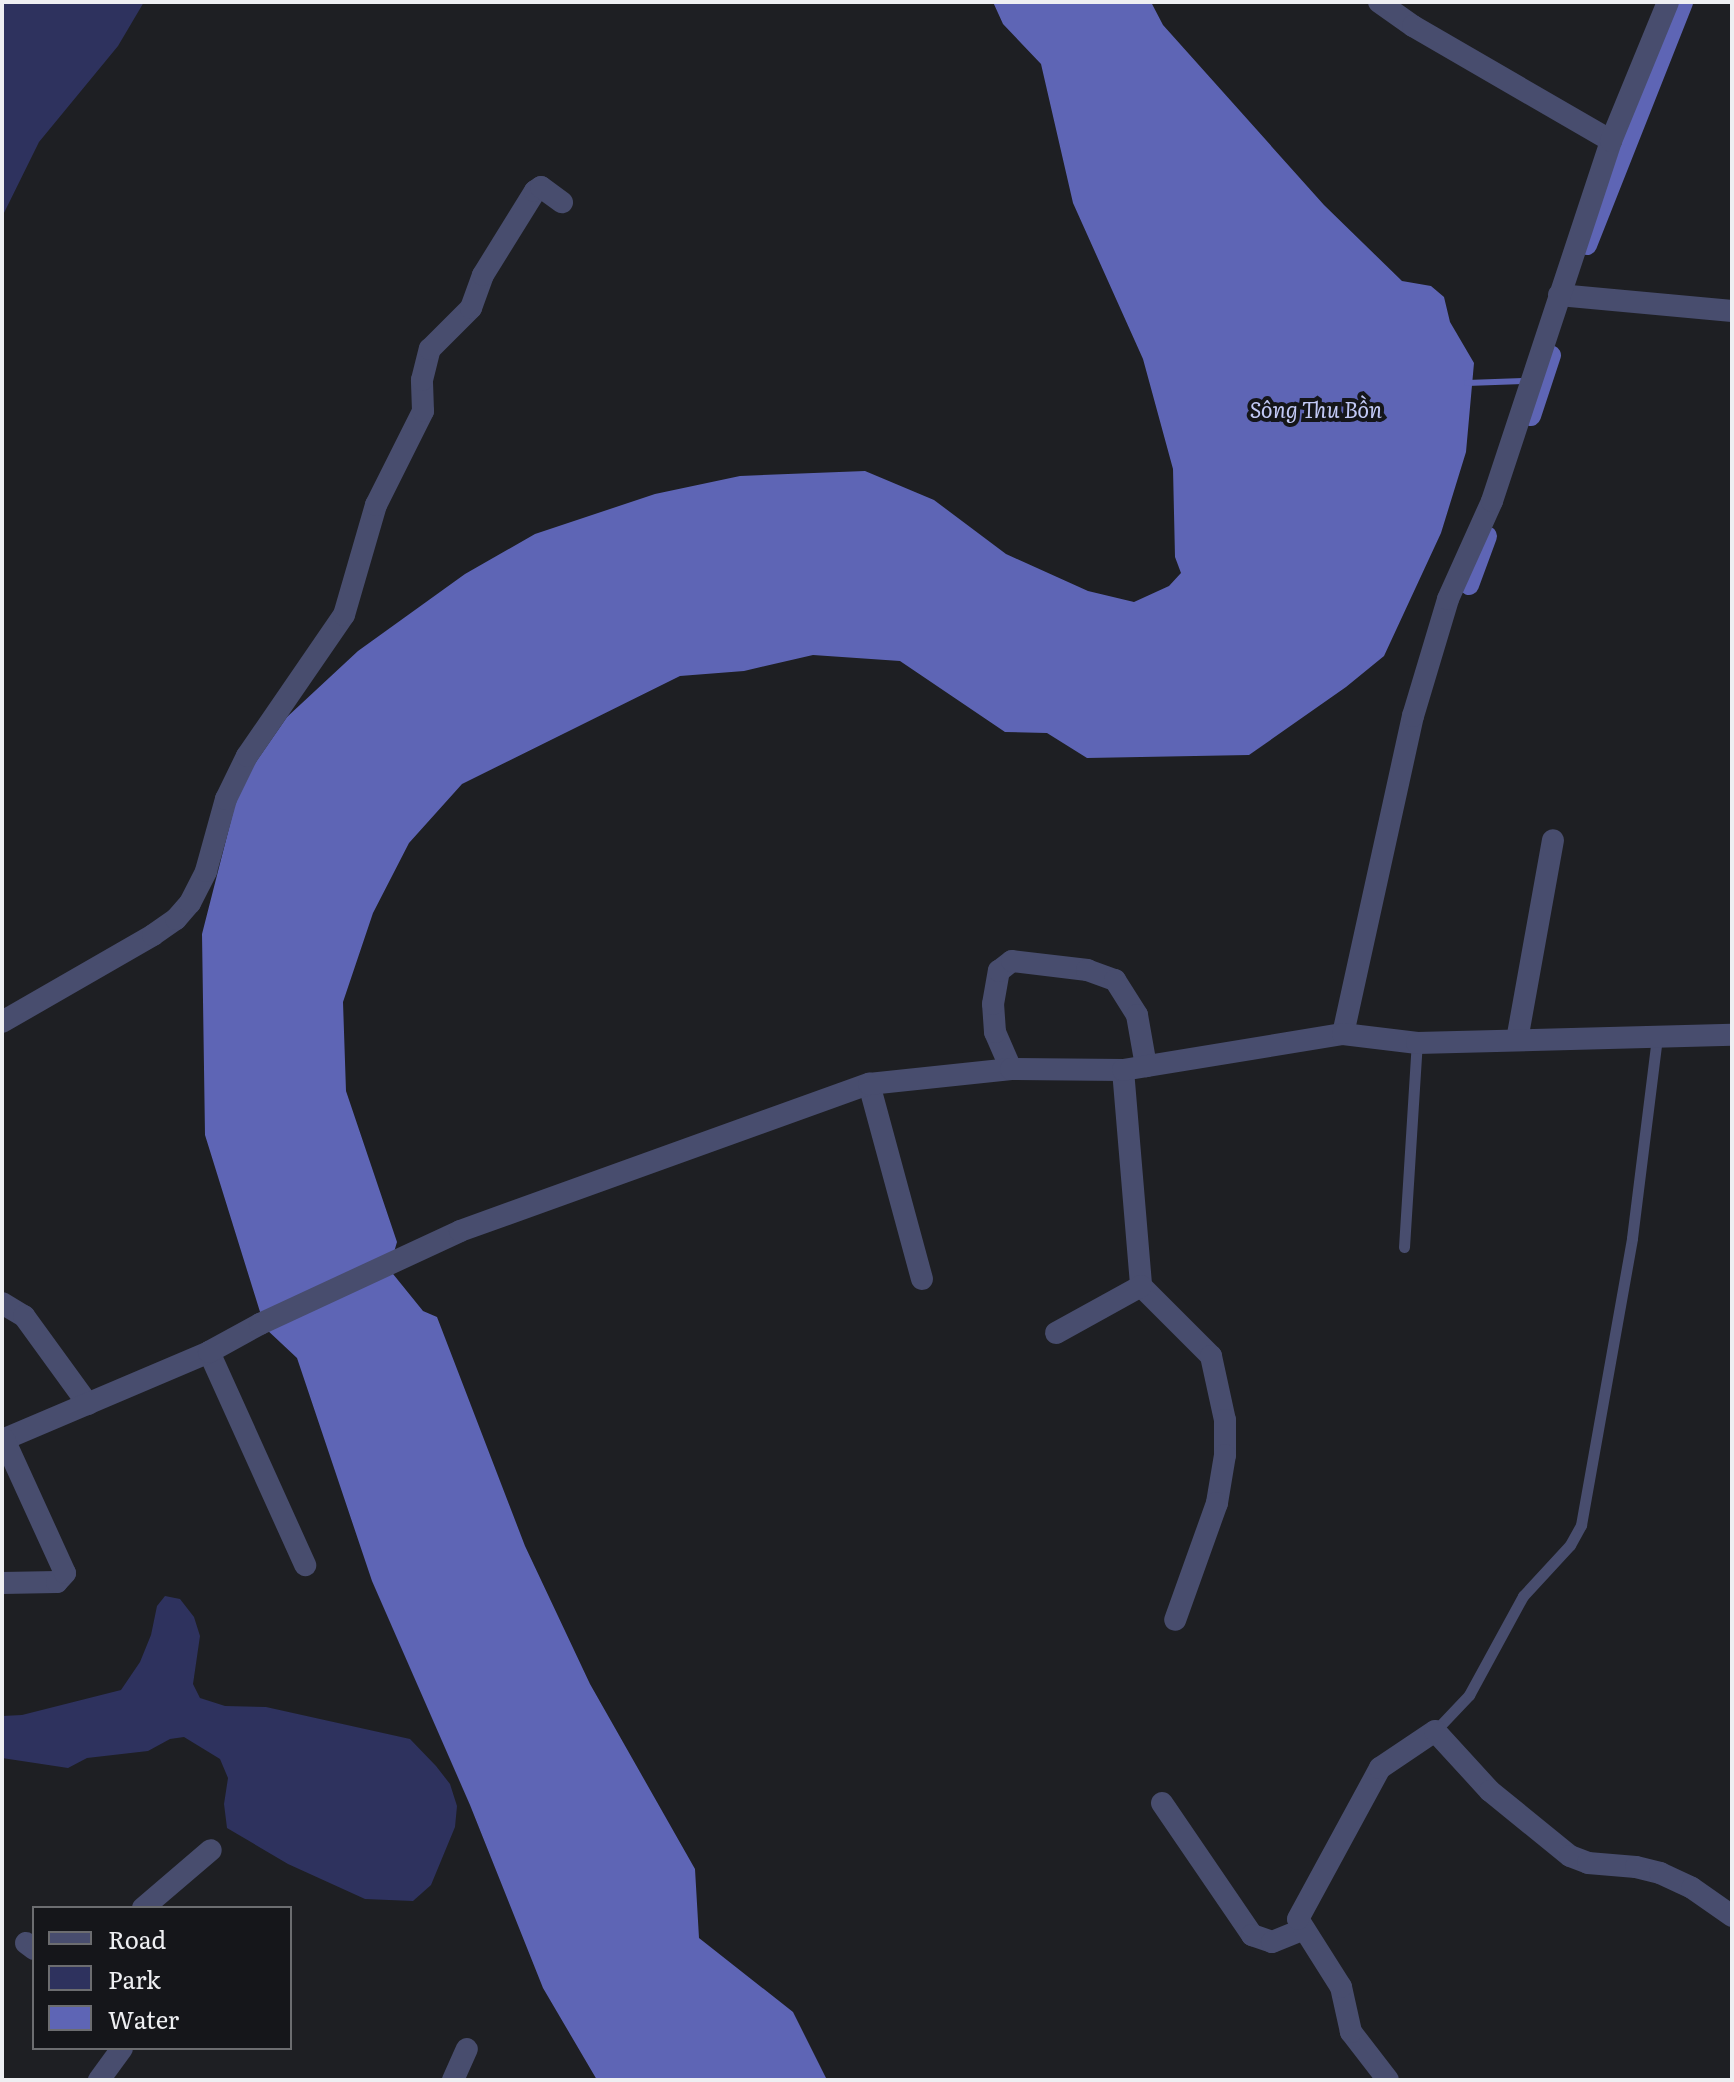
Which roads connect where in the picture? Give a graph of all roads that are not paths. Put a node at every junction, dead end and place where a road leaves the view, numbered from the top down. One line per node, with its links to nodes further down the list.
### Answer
1 (1379, 2): 3 (street)
2 (1668, 2): 3 (street)
3 (1611, 141): 5 (street)
4 (562, 202): 8 (street)
5 (1566, 296): 6 (street); 9 (street)
6 (1732, 311)
7 (1553, 840): 12 (street)
8 (2, 1022)
9 (1343, 1034): 13 (street); 14 (street)
10 (1732, 1035): 11 (street)
11 (1657, 1037): 12 (street); 29 (lane)
12 (1517, 1040): 13 (street)
13 (1417, 1043): 18 (lane)
14 (1146, 1066): 15 (street); 16 (street)
15 (1011, 1069): 16 (street); 17 (street)
16 (1123, 1070): 20 (street)
17 (869, 1084): 19 (street); 23 (street)
18 (1404, 1247)
19 (922, 1279)
20 (1141, 1286): 22 (street); 28 (street)
21 (2, 1303): 24 (street)
22 (1056, 1333)
23 (209, 1352): 24 (street); 26 (street)
24 (88, 1404): 25 (street)
25 (3, 1440): 27 (street)
26 (305, 1565)
27 (2, 1583)
28 (1175, 1620)
29 (1435, 1731): 33 (street); 34 (street)
30 (1162, 1803): 34 (street)
31 (211, 1850): 32 (street)
32 (145, 1906)
33 (1732, 1916)
34 (1302, 1930): 39 (street)
35 (467, 2049): 38 (street)
36 (121, 2050): 37 (street)
37 (99, 2080)
38 (453, 2080)
39 (1388, 2080)

